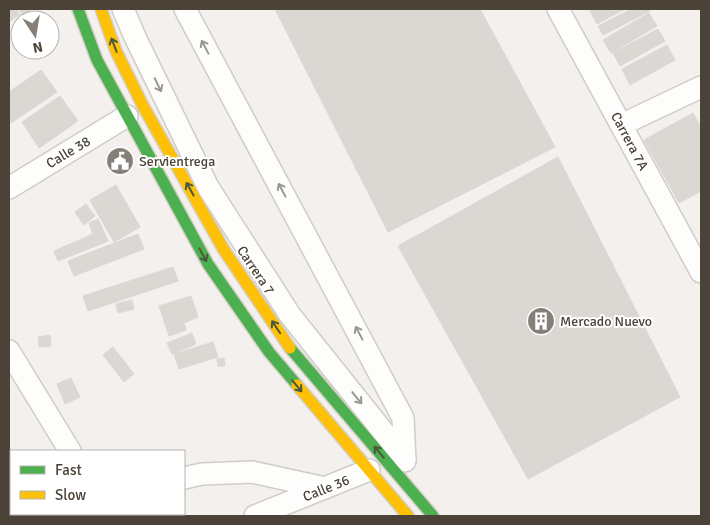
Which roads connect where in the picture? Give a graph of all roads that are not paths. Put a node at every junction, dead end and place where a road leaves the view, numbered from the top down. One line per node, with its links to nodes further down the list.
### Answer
1 (78, 9): 7 (main road)
2 (101, 9): 16 (main road, Carrera 7, one-way to 2)
3 (123, 9): 13 (street, one-way to 13)
4 (185, 9): 13 (street, one-way to 4)
5 (558, 9): 8 (street, Carrera 7A)
6 (701, 87): 8 (street)
7 (127, 116): 9 (street, Calle 38); 14 (main road, one-way to 14)
8 (622, 125): 10 (street, Carrera 7A)
9 (9, 188)
10 (701, 272)
11 (9, 351): 12 (street)
12 (69, 450)
13 (405, 459): 16 (street)
14 (369, 470): 17 (street, Calle 36); 19 (main road)
15 (185, 478): 17 (street)
16 (405, 483): 20 (main road, Carrera 7)
17 (325, 488): 18 (street, Calle 36)
18 (255, 516)
19 (408, 516)
20 (433, 516)

